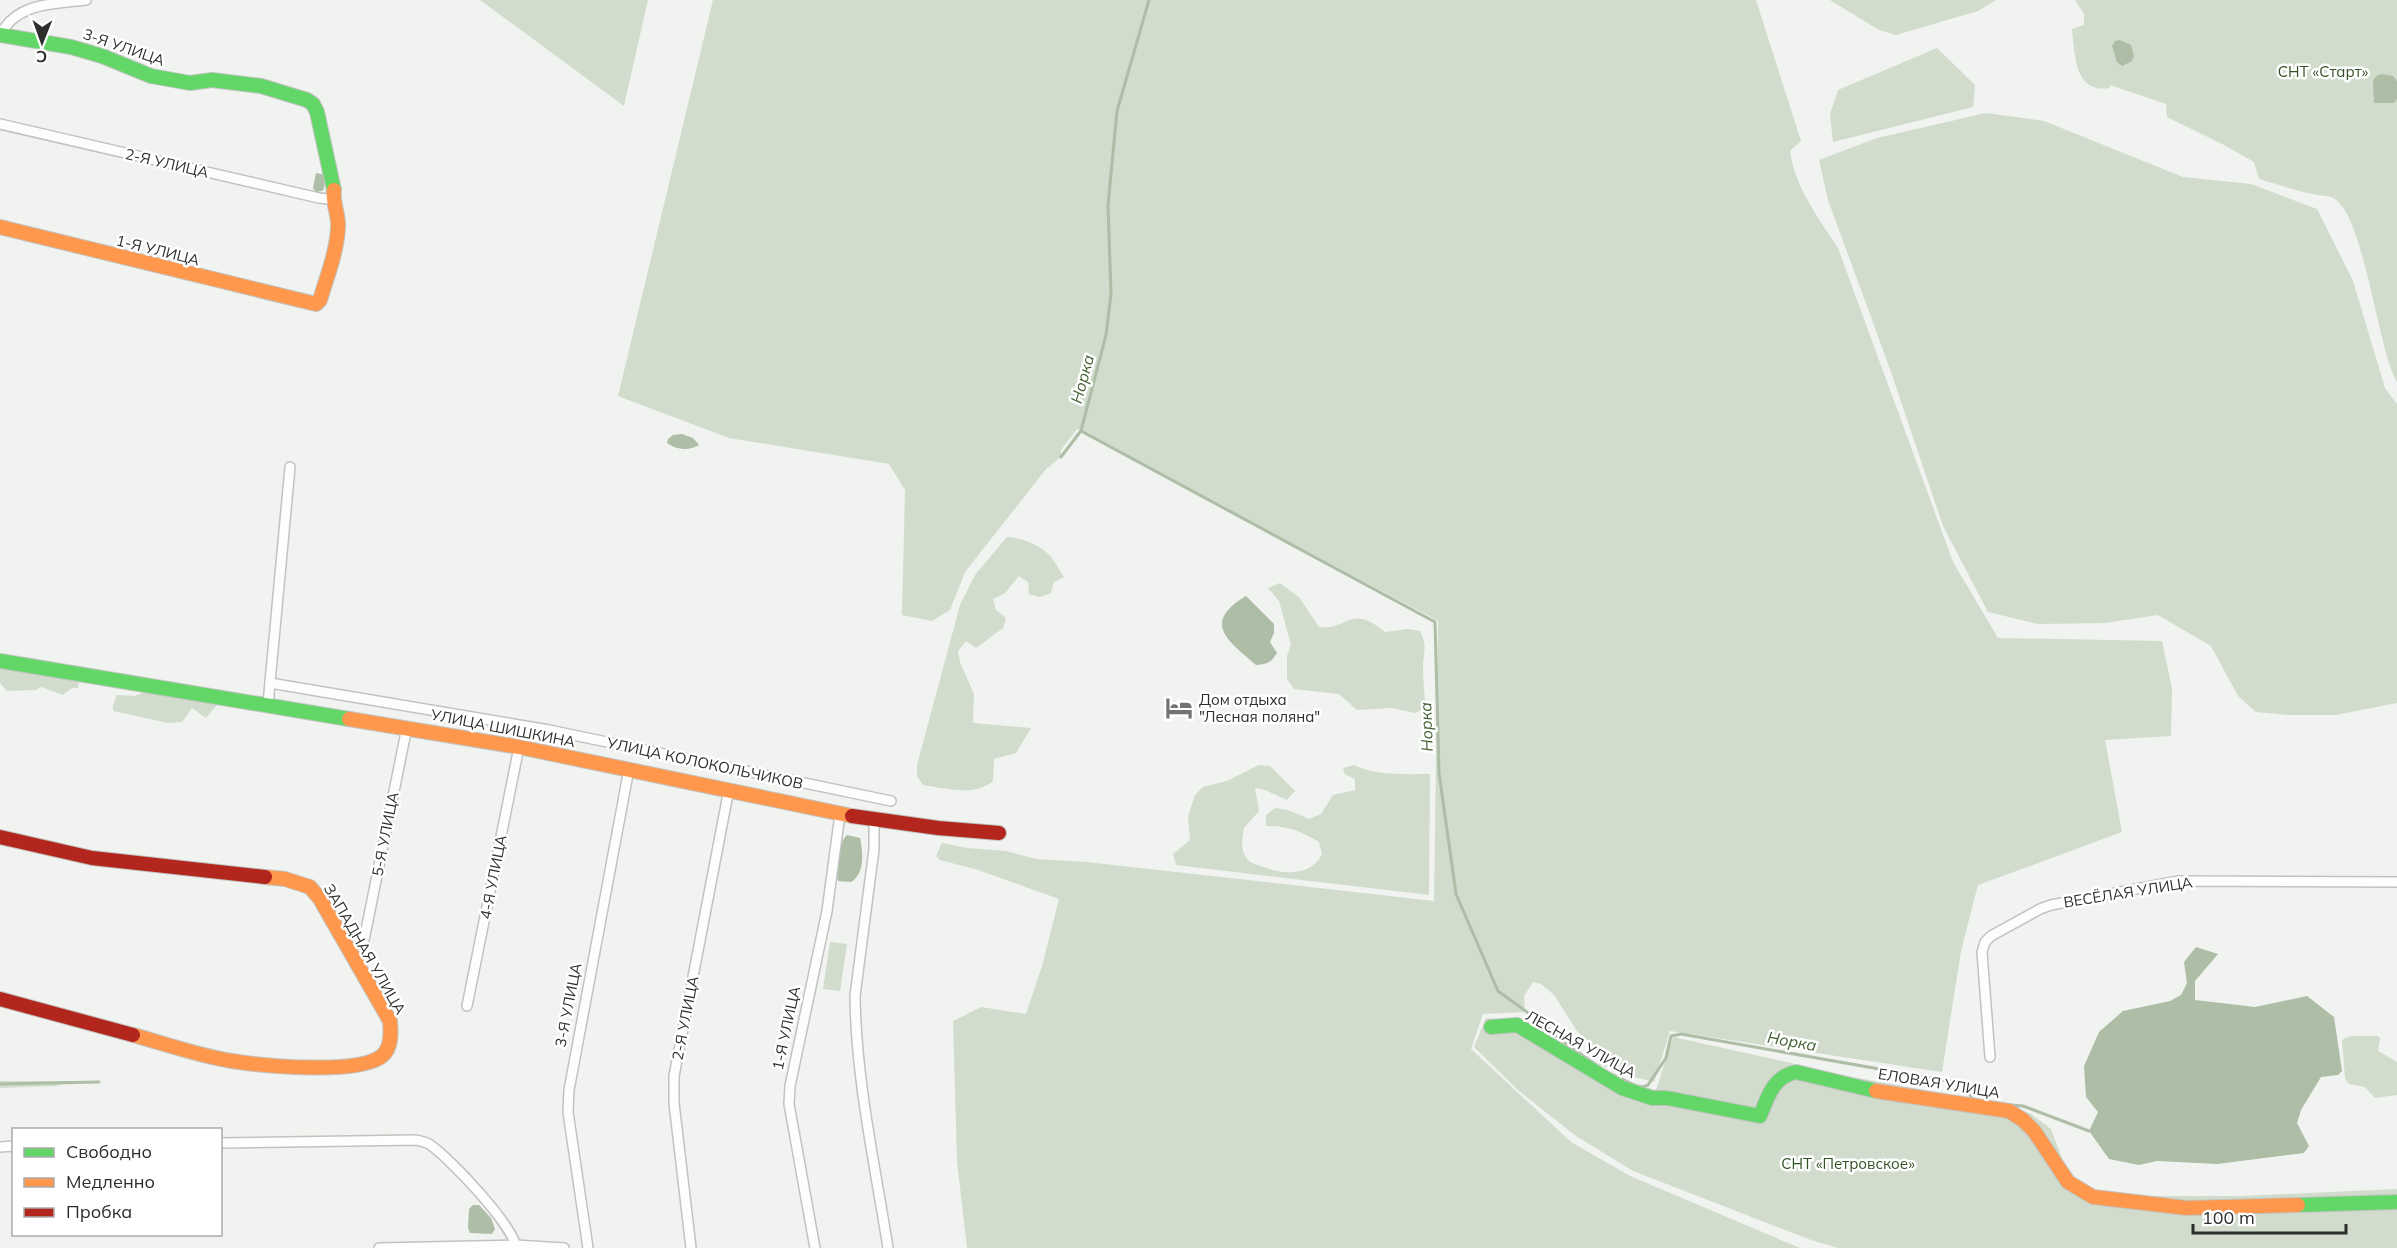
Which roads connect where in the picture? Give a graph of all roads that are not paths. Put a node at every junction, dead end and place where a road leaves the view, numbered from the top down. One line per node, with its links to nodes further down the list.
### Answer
1 (86, 0): 2 (street)
2 (0, 35): 4 (street, 3-Я УЛИЦА)
3 (0, 124): 4 (street, 2-Я УЛИЦА)
4 (333, 196): 5 (street, 1-Я УЛИЦА)
5 (0, 227)
6 (290, 467): 8 (street)
7 (0, 661): 9 (street, УЛИЦА ШИШКИНА)
8 (270, 683): 9 (street); 14 (street, УЛИЦА КОЛОКОЛЬЧИКОВ)
9 (268, 705): 10 (street, УЛИЦА ШИШКИНА)
10 (406, 727): 11 (street, УЛИЦА ШИШКИНА); 20 (street, 5-Я УЛИЦА)
11 (519, 747): 12 (street, УЛИЦА ШИШКИНА); 22 (street, 4-Я УЛИЦА)
12 (629, 769): 13 (street, УЛИЦА ШИШКИНА); 31 (street, 3-Я УЛИЦА)
13 (729, 789): 15 (street, УЛИЦА ШИШКИНА); 32 (street, 2-Я УЛИЦА)
14 (891, 801)
15 (840, 814): 16 (street, УЛИЦА ШИШКИНА); 33 (street, 1-Я УЛИЦА)
16 (874, 819): 17 (street, УЛИЦА ШИШКИНА); 34 (street)
17 (999, 833)
18 (0, 837): 21 (street, ЗАПАДНАЯ УЛИЦА)
19 (2397, 882): 24 (street, ВЕСЁЛАЯ УЛИЦА)
20 (364, 940)
21 (0, 999)
22 (467, 1006)
23 (1491, 1027): 25 (street, ЛЕСНАЯ УЛИЦА)
24 (1990, 1057)
25 (1796, 1072): 27 (street, ЕЛОВАЯ УЛИЦА)
26 (222, 1143): 28 (street)
27 (2397, 1202)
28 (516, 1246): 29 (street); 30 (street)
29 (379, 1248)
30 (564, 1248)
31 (588, 1248)
32 (691, 1248)
33 (815, 1248)
34 (888, 1248)

